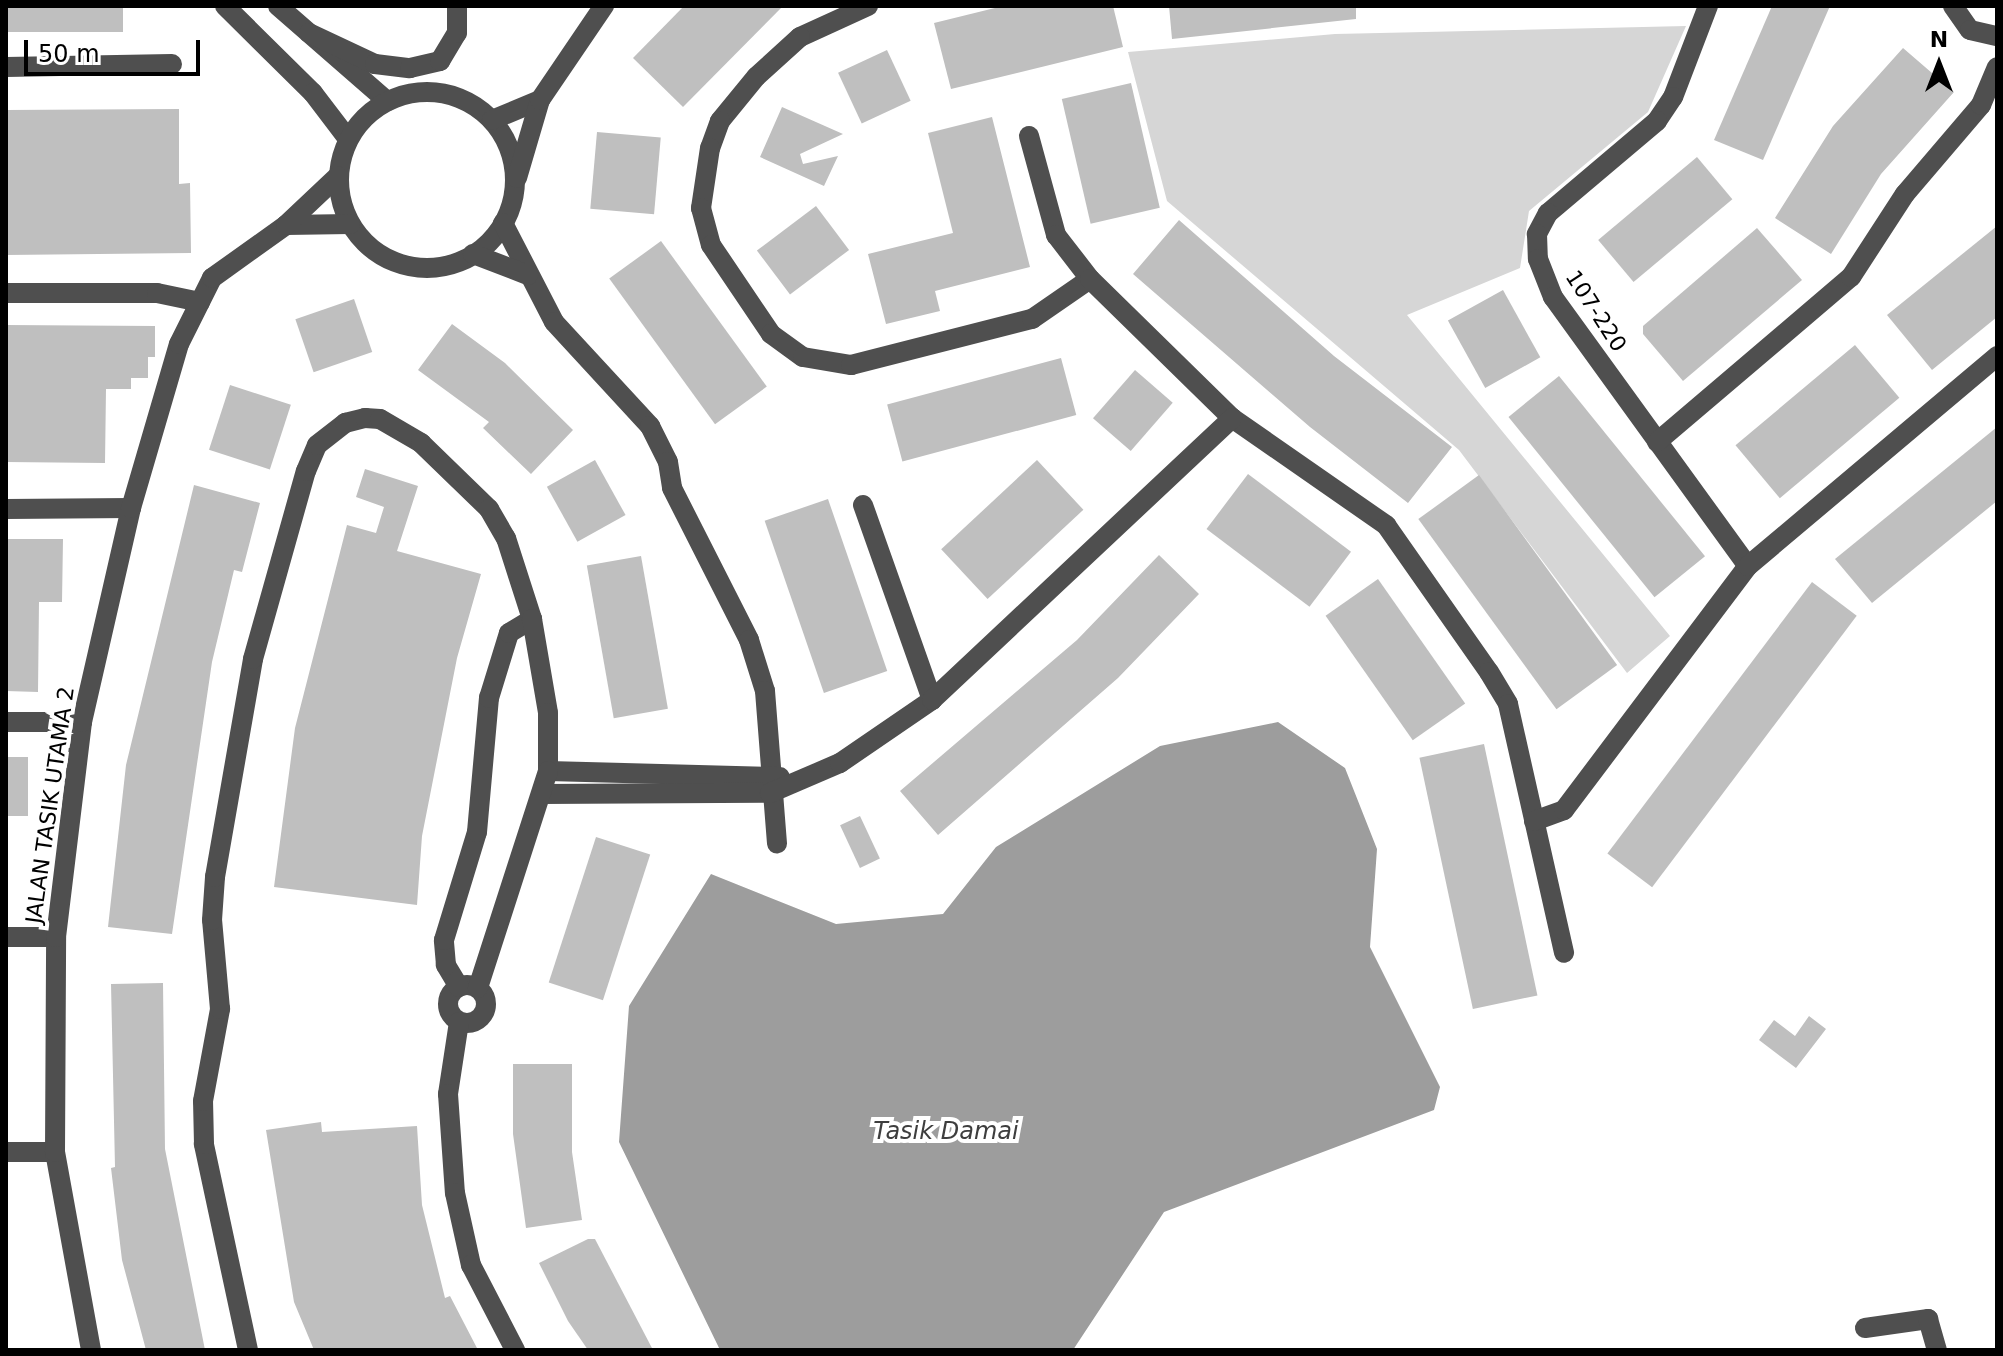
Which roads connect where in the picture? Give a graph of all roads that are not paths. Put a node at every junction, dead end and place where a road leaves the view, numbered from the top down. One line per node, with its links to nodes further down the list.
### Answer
1 (278, 6): 8 (street)
2 (457, 6): 8 (street)
3 (604, 6): 13 (street)
4 (868, 6): 25 (street)
5 (1708, 6): 30 (street, 107-220)
6 (1953, 6): 9 (street)
7 (237, 9): 17 (street)
8 (309, 33): 14 (street)
9 (1996, 36): 11 (street)
10 (172, 64): 12 (street)
11 (1997, 66): 30 (street)
12 (6, 67)
13 (540, 100): 15 (street); 19 (street)
14 (387, 101): 15 (street); 17 (street)
15 (492, 120): 19 (street)
16 (1029, 136): 25 (street)
17 (348, 139): 18 (street)
18 (338, 176): 21 (street); 22 (street, JALAN TASIK UTAMA 2)
19 (515, 186): 20 (street)
20 (503, 223): 23 (street); 24 (street)
21 (350, 224): 22 (street); 23 (street)
22 (286, 225): 27 (street, JALAN TASIK UTAMA 2)
23 (473, 254): 24 (street)
24 (528, 275): 40 (street)
25 (1090, 279): 29 (street)
26 (6, 293): 27 (street)
27 (200, 302): 32 (street, JALAN TASIK UTAMA 2)
28 (1997, 356): 34 (street)
29 (1232, 418): 36 (street); 42 (street)
30 (1657, 442): 34 (street, 107-220)
31 (863, 505): 36 (street)
32 (131, 508): 33 (street); 38 (street, JALAN TASIK UTAMA 2)
33 (6, 509)
34 (1748, 566): 42 (street)
35 (532, 619): 39 (street); 47 (street); 53 (street)
36 (932, 700): 40 (street)
37 (6, 722): 38 (street)
38 (82, 722): 45 (street, JALAN TASIK UTAMA 2)
39 (548, 771): 40 (street); 41 (street)
40 (769, 783): 41 (street); 43 (street)
41 (542, 794): 47 (street)
42 (1534, 821): 46 (street)
43 (777, 844)
44 (6, 937): 45 (street)
45 (56, 937): 50 (street, JALAN TASIK UTAMA 2)
46 (1564, 953)
47 (468, 988): 48 (street); 48 (street)
48 (459, 1022): 54 (street)
49 (6, 1152): 50 (street)
50 (55, 1152): 52 (street, JALAN TASIK UTAMA 2)
51 (1865, 1328): 55 (street)
52 (91, 1350)
53 (248, 1350)
54 (515, 1350)
55 (1937, 1350)

